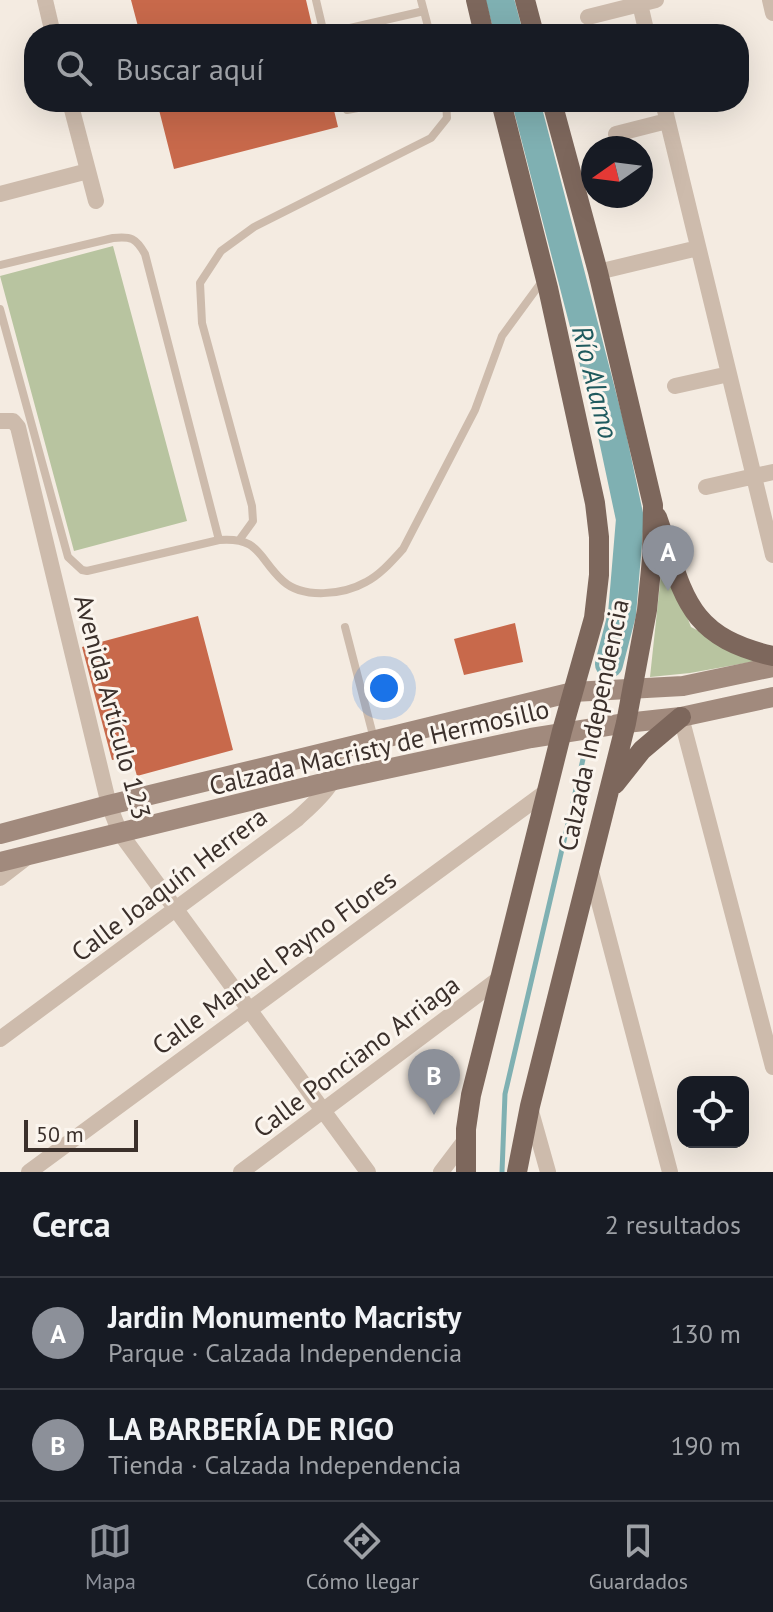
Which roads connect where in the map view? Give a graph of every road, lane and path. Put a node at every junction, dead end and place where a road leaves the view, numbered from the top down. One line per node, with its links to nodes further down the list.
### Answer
1 (45, 0): 11 (street)
2 (316, 0): 12 (lane)
3 (421, 0): 8 (lane)
4 (476, 0): 15 (main road)
5 (525, 0): 16 (main road)
6 (770, 0): 9 (street)
7 (648, 2): 10 (street); 17 (street)
8 (424, 11): 13 (lane); 14 (lane)
9 (773, 13)
10 (588, 17)
11 (51, 24)
12 (322, 24)
13 (367, 24)
14 (427, 24)
15 (482, 24)
16 (531, 24)
17 (647, 24)
18 (73, 112): 25 (street)
19 (447, 112): 41 (lane)
20 (504, 112): 31 (main road, Calzada Independencia)
21 (555, 112): 30 (main road, Calzada Independencia)
22 (665, 112): 23 (street)
23 (667, 121): 24 (street); 28 (street)
24 (616, 134)
25 (88, 171): 26 (street); 27 (street)
26 (0, 194)
27 (96, 201)
28 (698, 248): 30 (street); 33 (street)
29 (0, 265): 42 (lane)
30 (598, 272): 40 (main road, Calzada Independencia)
31 (545, 276): 41 (lane); 48 (main road, Calzada Independencia)
32 (0, 309): 36 (lane)
33 (729, 374): 34 (street); 38 (street)
34 (675, 386)
35 (7, 421): 36 (lane); 58 (street, Avenida Artículo 123)
36 (30, 425): 42 (lane)
37 (773, 472): 38 (street)
38 (754, 476): 39 (street); 43 (street)
39 (706, 487)
40 (653, 505): 45 (main road); 47 (main road, Calzada Independencia)
41 (240, 539): 42 (lane)
42 (219, 540)
43 (773, 555)
44 (345, 627): 53 (lane)
45 (773, 656)
46 (773, 667): 47 (main road, Calzada Macristy de Hermosillo)
47 (634, 688): 48 (main road, Calzada Macristy de Hermosillo); 51 (main road, Calzada Independencia)
48 (573, 692): 52 (main road, Calzada Independencia); 53 (main road, Calzada Macristy de Hermosillo)
49 (773, 697): 50 (main road, Calzada Macristy de Hermosillo)
50 (681, 717): 51 (main road, Calzada Macristy de Hermosillo); 57 (main road); 69 (street)
51 (626, 723): 52 (main road, Calzada Macristy de Hermosillo); 57 (main road, Calzada Independencia)
52 (562, 731): 55 (main road, Calzada Macristy de Hermosillo); 56 (main road, Calzada Independencia)
53 (374, 740): 54 (main road, Calzada Macristy de Hermosillo)
54 (341, 749): 55 (street); 58 (main road, Calzada Macristy de Hermosillo)
55 (335, 780): 59 (main road, Calzada Macristy de Hermosillo); 65 (street, Calle Joaquín Herrera)
56 (547, 791): 66 (main road, Calzada Independencia); 67 (street, Calle Manuel Payno Flores)
57 (606, 798): 63 (main road, Calzada Independencia)
58 (109, 805): 59 (street, Avenida Artículo 123); 60 (main road, Calzada Macristy de Hermosillo)
59 (120, 833): 61 (main road, Calzada Macristy de Hermosillo); 65 (street, Avenida Artículo 123)
60 (0, 834)
61 (30, 855): 62 (main road, Calzada Macristy de Hermosillo); 64 (street)
62 (0, 862)
63 (589, 866): 70 (main road, Calzada Independencia); 80 (street)
64 (0, 878)
65 (176, 908): 67 (street, Avenida Artículo 123); 68 (street, Calle Joaquín Herrera)
66 (500, 978): 71 (street, Calle Ponciano Arriaga); 72 (main road, Calzada Independencia)
67 (250, 1009): 71 (street, Avenida Artículo 123); 73 (street, Calle Manuel Payno Flores)
68 (0, 1039)
69 (773, 1067)
70 (530, 1106): 78 (main road, Calzada Independencia); 79 (street)
71 (323, 1111): 74 (street, Calle Ponciano Arriaga); 75 (street, Avenida Artículo 123)
72 (466, 1139): 76 (street); 77 (main road, Calzada Independencia)
73 (29, 1172)
74 (241, 1172)
75 (368, 1172)
76 (441, 1172)
77 (466, 1172)
78 (517, 1172)
79 (548, 1172)
80 (670, 1172)

